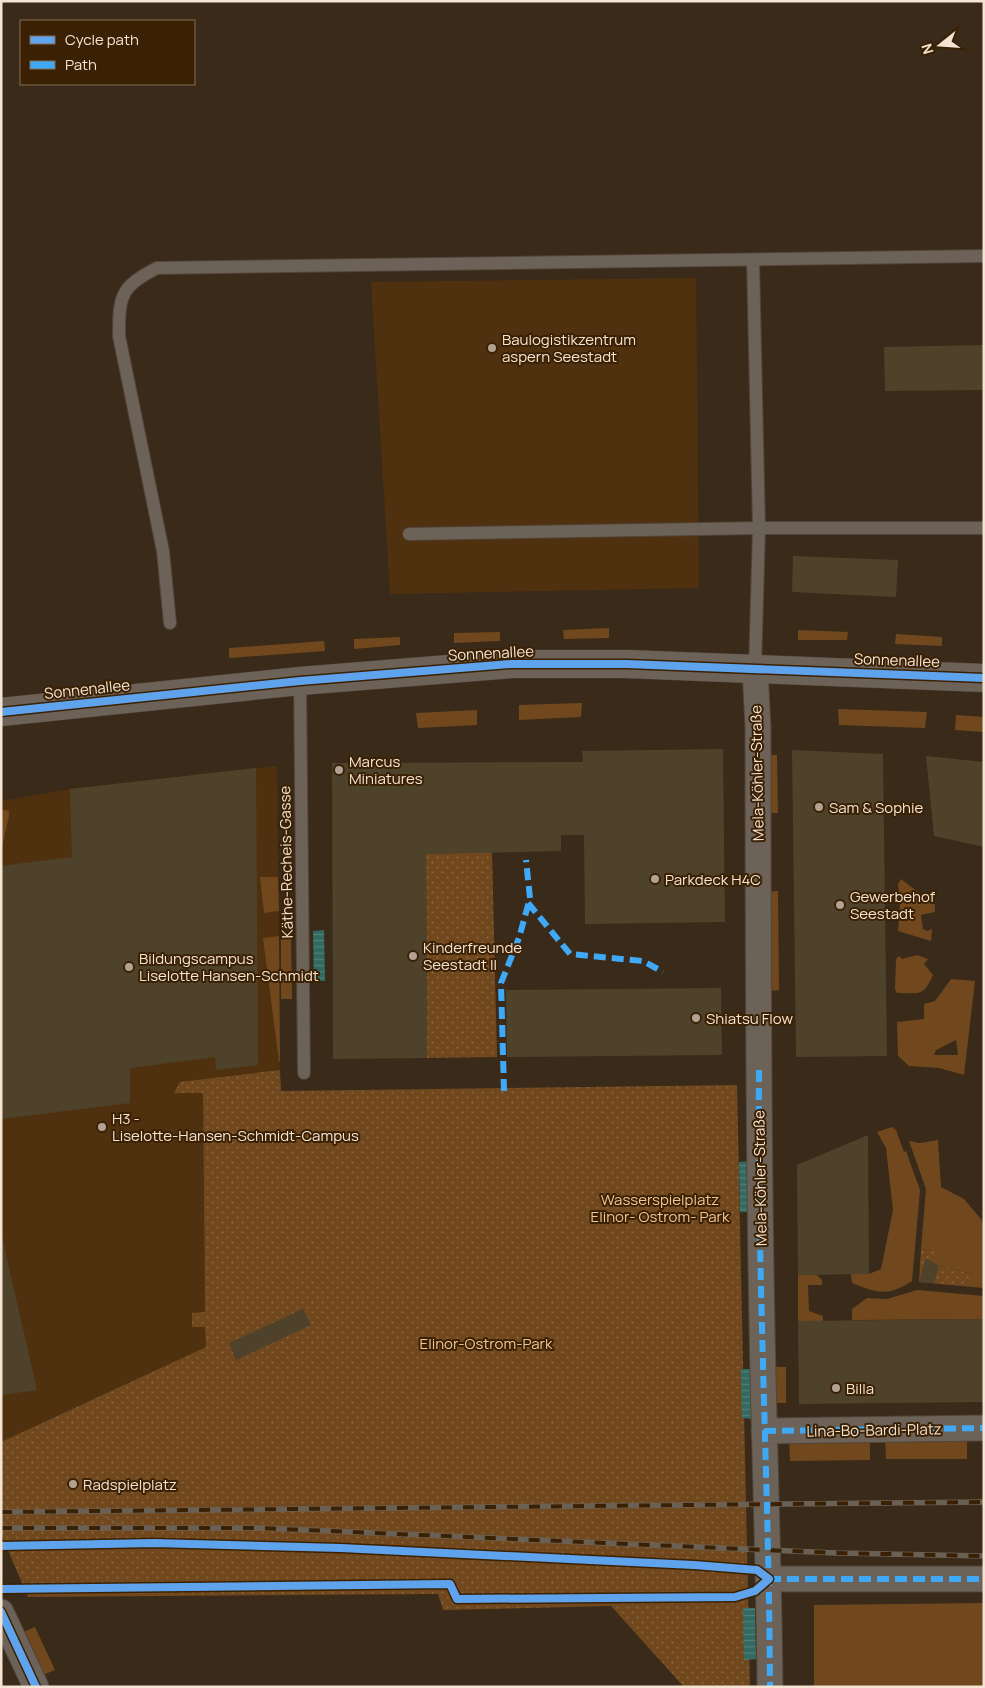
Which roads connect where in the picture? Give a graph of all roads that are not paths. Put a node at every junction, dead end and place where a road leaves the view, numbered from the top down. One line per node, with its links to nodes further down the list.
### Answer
1 (984, 256): 2 (lane)
2 (753, 260): 3 (lane); 6 (lane)
3 (759, 528): 4 (lane); 5 (lane); 7 (lane)
4 (984, 528)
5 (409, 534)
6 (170, 623)
7 (755, 669): 8 (street, Sonnenallee); 9 (street, Sonnenallee); 13 (street, Mela-Köhler-Straße)
8 (984, 678)
9 (300, 681): 10 (street, Sonnenallee); 11 (lane, Käthe-Recheis-Gasse)
10 (1, 712)
11 (304, 1073)
12 (984, 1428): 13 (street, Lina-Bo-Bardi-Platz)
13 (764, 1431): 14 (street, Mela-Köhler-Straße)
14 (770, 1579): 15 (street); 18 (street, Mela-Köhler-Straße)
15 (984, 1579)
16 (1, 1612): 17 (street)
17 (36, 1687)
18 (770, 1687)

